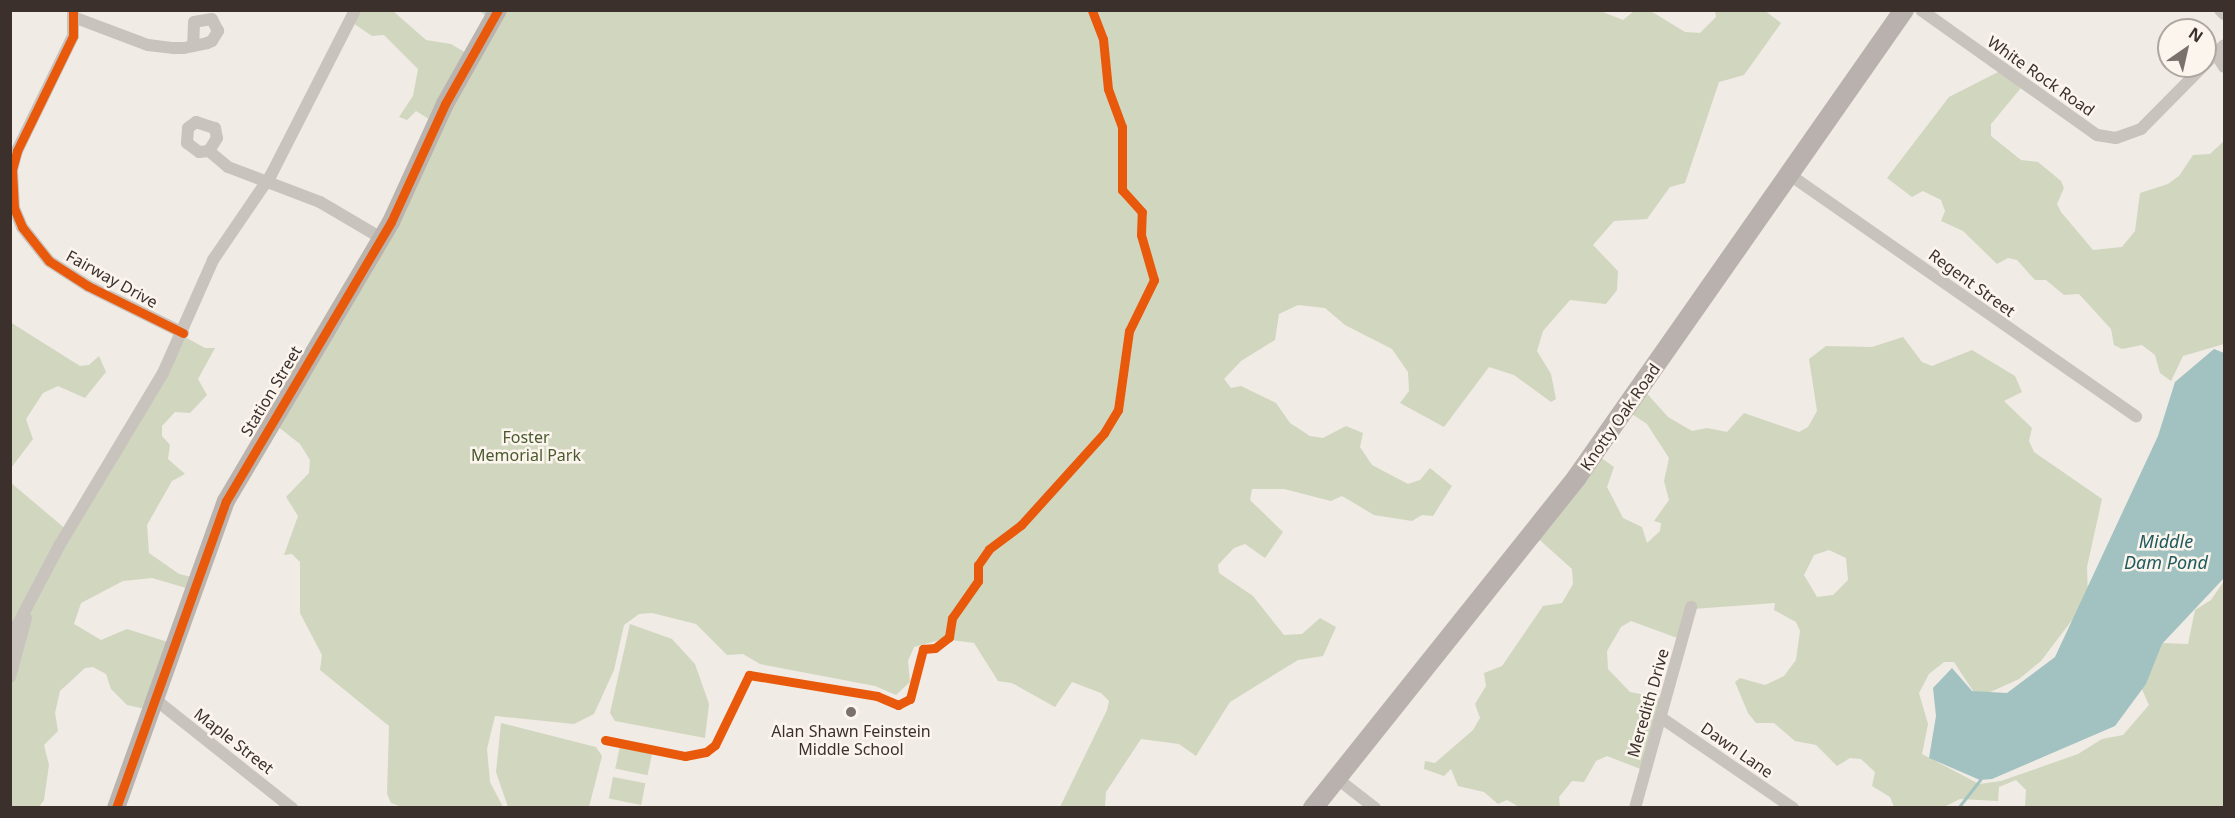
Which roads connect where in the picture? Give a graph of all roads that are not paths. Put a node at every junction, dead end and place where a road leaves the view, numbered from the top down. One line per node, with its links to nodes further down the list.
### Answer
1 (355, 10): 13 (street)
2 (498, 10): 14 (street, Station Street)
3 (1904, 10): 12 (main road, Knotty Oak Road)
4 (1921, 10): 9 (street, White Rock Road)
5 (2220, 10): 7 (street)
6 (74, 14): 8 (street); 15 (street, Fairway Drive)
7 (2224, 14)
8 (193, 46)
9 (2220, 50): 10 (street)
10 (2224, 67)
11 (208, 151): 13 (street)
12 (1790, 175): 16 (street, Regent Street); 23 (main road, Knotty Oak Road)
13 (266, 182): 14 (street); 15 (street)
14 (381, 238): 21 (street, Station Street)
15 (183, 333): 17 (street)
16 (2136, 416)
17 (27, 607): 19 (street); 20 (street)
18 (1691, 607): 22 (street, Meredith Drive)
19 (10, 639)
20 (10, 677)
21 (156, 700): 24 (street, Station Street); 25 (street, Maple Street)
22 (1663, 719): 28 (street, Meredith Drive); 29 (street, Dawn Lane)
23 (1335, 777): 26 (main road, Knotty Oak Road); 27 (street)
24 (116, 807)
25 (292, 807)
26 (1313, 807)
27 (1375, 807)
28 (1635, 807)
29 (1793, 807)

